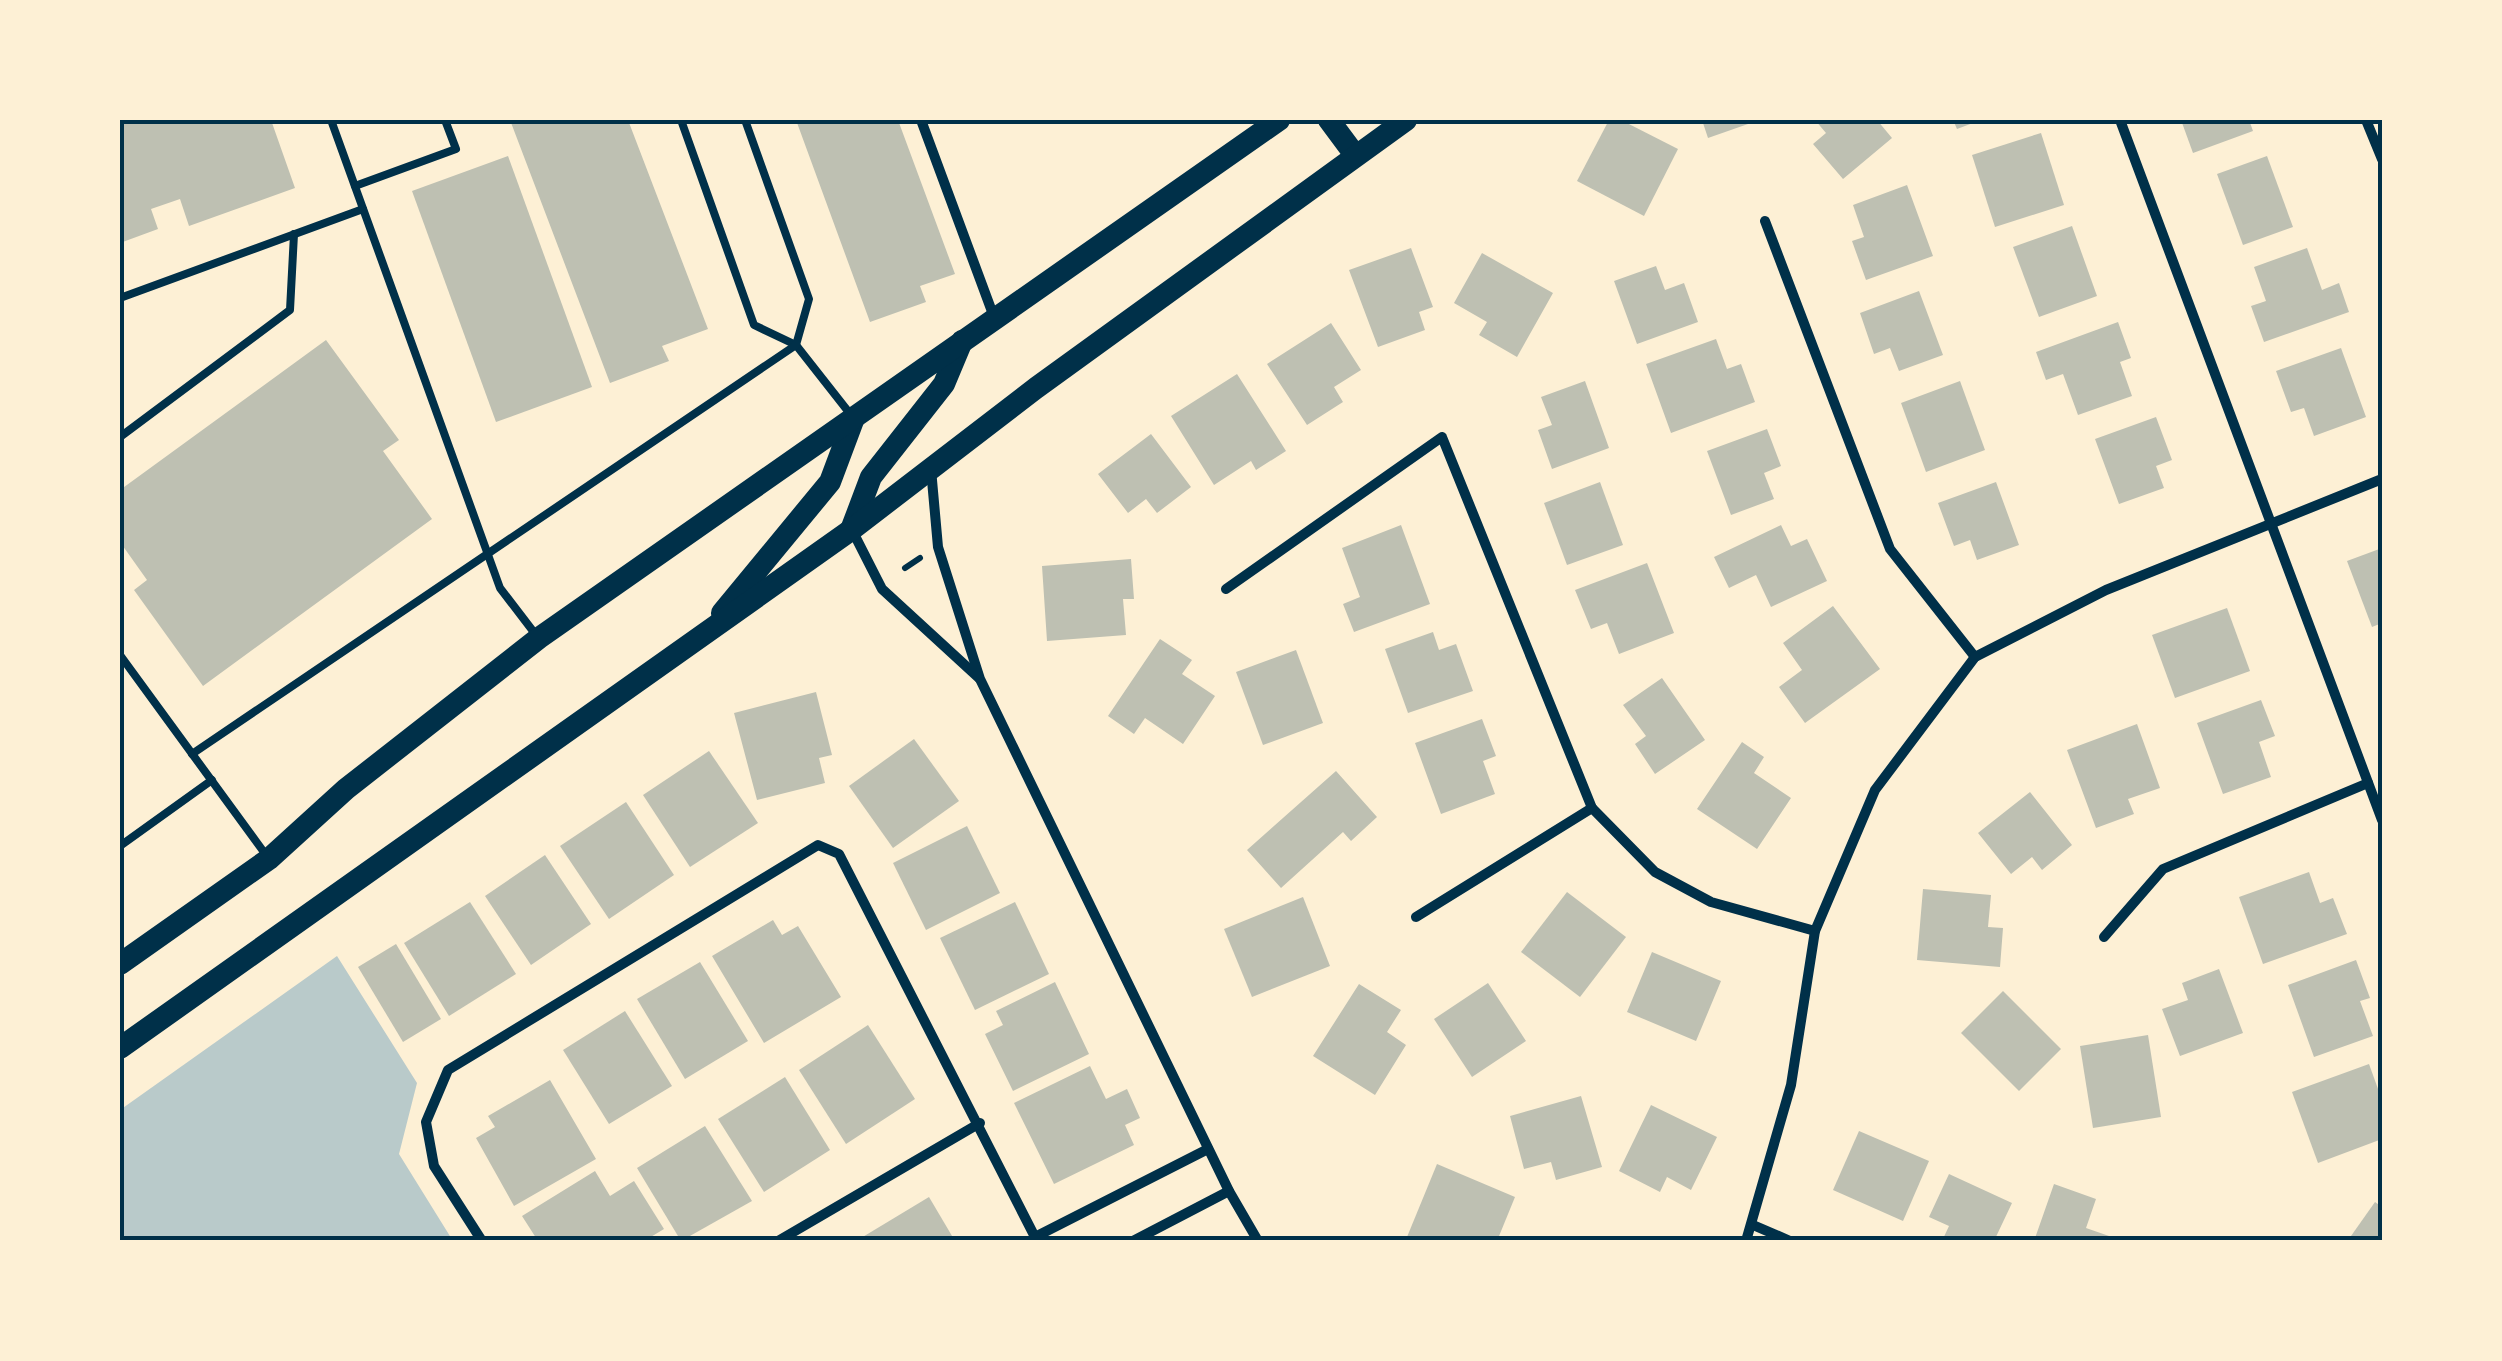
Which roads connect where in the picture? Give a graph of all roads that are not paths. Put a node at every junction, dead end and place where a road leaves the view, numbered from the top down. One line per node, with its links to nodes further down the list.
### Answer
1 (331, 120): 13 (lane)
2 (445, 120): 13 (lane)
3 (681, 120): 20 (lane)
4 (745, 120): 20 (lane)
5 (922, 120): 18 (street)
6 (1279, 120): 18 (main road)
7 (1329, 120): 11 (main road)
8 (1406, 120): 11 (main road)
9 (2120, 120): 25 (street)
10 (2366, 120): 12 (street)
11 (1356, 155): 23 (main road)
12 (2382, 159)
13 (354, 186): 14 (lane)
14 (363, 209): 16 (lane); 27 (lane)
15 (1764, 221): 32 (street)
16 (294, 234): 17 (lane); 22 (lane)
17 (120, 298)
18 (995, 318): 19 (main road)
19 (962, 341): 21 (main road); 26 (main road)
20 (796, 345): 21 (lane); 27 (lane)
21 (854, 418): 29 (main road); 30 (main road)
22 (120, 437)
23 (931, 469): 26 (main road); 33 (street)
24 (2382, 479): 25 (street)
25 (2271, 520): 32 (street); 36 (street)
26 (851, 530): 29 (main road); 33 (street)
27 (487, 552): 30 (lane); 34 (lane)
28 (1226, 589): 37 (street)
29 (708, 631): 45 (main road)
30 (539, 638): 40 (main road)
31 (120, 655): 34 (lane)
32 (1974, 657): 42 (street)
33 (980, 679): 47 (street)
34 (192, 754): 35 (lane)
35 (212, 780): 39 (lane); 40 (lane)
36 (2368, 782): 38 (street); 43 (street)
37 (1592, 808): 41 (street); 42 (street)
38 (2382, 820)
39 (120, 846)
40 (268, 859): 44 (main road)
41 (1416, 917)
42 (1815, 931): 49 (street)
43 (2104, 937)
44 (120, 964)
45 (120, 1048)
46 (980, 1123): 50 (street); 51 (street); 52 (street)
47 (1208, 1149): 48 (street); 50 (street)
48 (1229, 1191): 53 (street); 54 (street)
49 (1753, 1225): 55 (street); 56 (street)
50 (1036, 1239)
51 (482, 1241)
52 (778, 1241)
53 (1133, 1241)
54 (1258, 1241)
55 (1746, 1241)
56 (1790, 1241)

